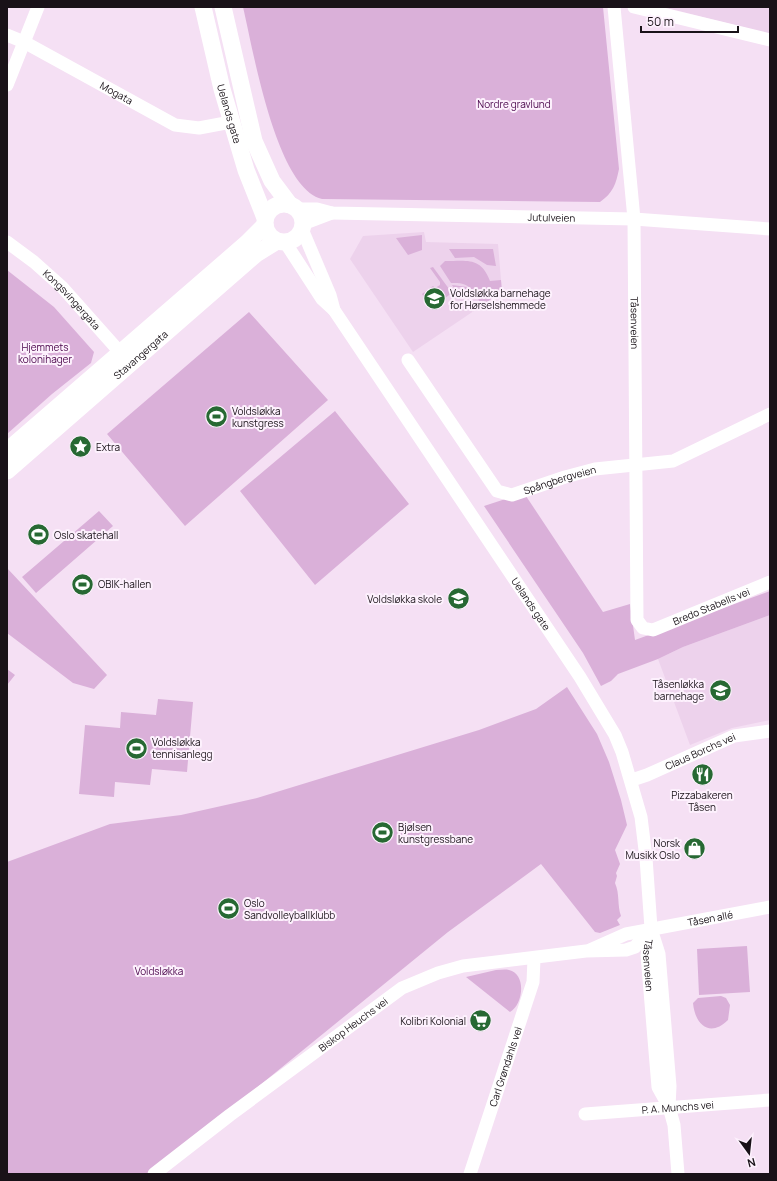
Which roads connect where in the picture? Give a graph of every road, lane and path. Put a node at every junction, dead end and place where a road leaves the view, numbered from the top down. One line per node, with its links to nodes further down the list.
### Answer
1 (38, 7): 8 (street)
2 (203, 7): 10 (main road, Uelands gate)
3 (223, 7): 11 (main road, Uelands gate)
4 (614, 7): 13 (street, Tåsenveien)
5 (634, 7): 7 (street)
6 (7, 35): 8 (street, Mogata)
7 (770, 40)
8 (24, 42): 9 (street); 10 (street, Mogata)
9 (7, 85)
10 (231, 122): 14 (main road, Uelands gate)
11 (293, 207): 12 (street, Jutulveien); 14 (main road); 15 (main road, Uelands gate)
12 (332, 214): 13 (street, Jutulveien); 15 (street, Jutulveien)
13 (634, 218): 16 (street, Jutulveien); 24 (street, Tåsenveien)
14 (265, 222): 18 (main road, Uelands gate); 20 (main road, Stavangergata)
15 (302, 227): 18 (main road); 19 (street, Uelands gate)
16 (770, 229)
17 (7, 242): 20 (street, Kongsvingergata)
18 (281, 242): 19 (street, Uelands gate); 20 (main road, Stavangergata)
19 (334, 310): 29 (street, Uelands gate)
20 (125, 358): 23 (main road, Stavangergata); 25 (main road, Stavangergata)
21 (408, 360): 24 (street, Spångbergveien)
22 (770, 414): 24 (street, Spångbergveien)
23 (7, 451)
24 (636, 466): 27 (street, Tåsenveien)
25 (7, 471)
26 (770, 582): 27 (street, Bredo Stabells vei)
27 (653, 630)
28 (770, 731): 29 (street, Claus Borchs vei)
29 (632, 780): 31 (street, Uelands gate)
30 (770, 907): 31 (street, Tåsen allé)
31 (651, 928): 32 (street, Biskop Heuchs vei); 34 (street, Tåsenveien)
32 (534, 959): 36 (street, Biskop Heuchs vei); 37 (street, Carl Grøndahls vei)
33 (770, 1100): 34 (street, P. A. Munchs vei)
34 (669, 1107): 35 (street, P. A. Munchs vei); 38 (street, Tåsenveien)
35 (585, 1114)
36 (154, 1174)
37 (470, 1174)
38 (678, 1174)

